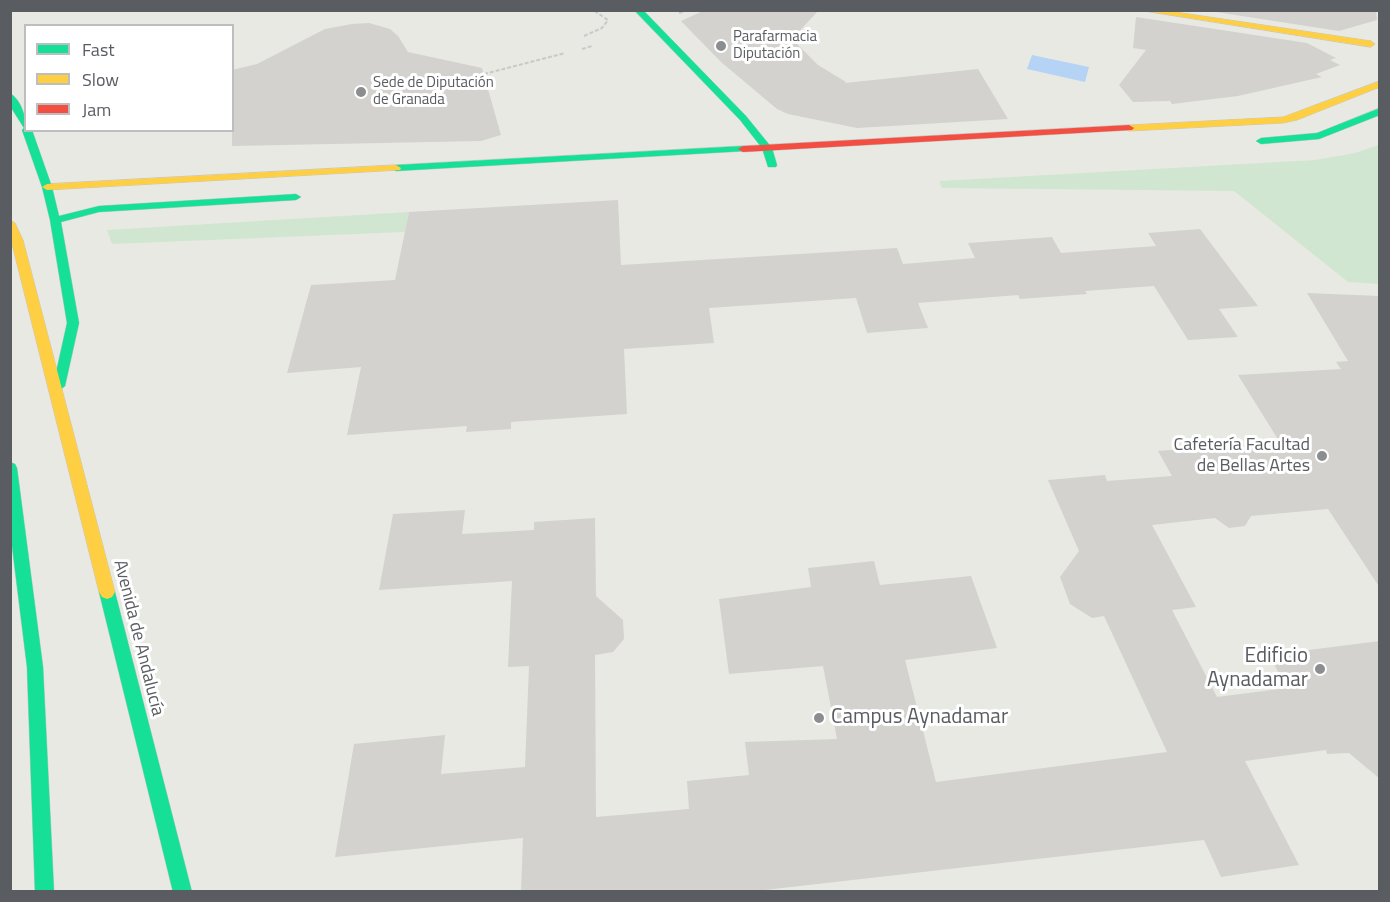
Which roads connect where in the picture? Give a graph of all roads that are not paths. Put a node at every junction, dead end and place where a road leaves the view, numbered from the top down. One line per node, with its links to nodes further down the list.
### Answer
1 (638, 10): 10 (main road)
2 (1142, 10): 3 (main road)
3 (1380, 56)
4 (1380, 84): 10 (main road)
5 (10, 96): 7 (main road, Avenida de Andalucía)
6 (1380, 111): 9 (main road)
7 (24, 124)
8 (27, 132): 12 (main road, Avenida de Andalucía)
9 (1248, 142)
10 (767, 148): 11 (main road); 12 (main road)
11 (772, 169)
12 (47, 187): 14 (main road, Avenida de Andalucía)
13 (308, 196): 14 (main road)
14 (55, 220): 16 (main road, Avenida de Andalucía)
15 (10, 223): 16 (main road, Avenida de Andalucía)
16 (58, 394): 19 (main road, Avenida de Andalucía)
17 (10, 468): 18 (main road)
18 (45, 891)
19 (183, 891)

